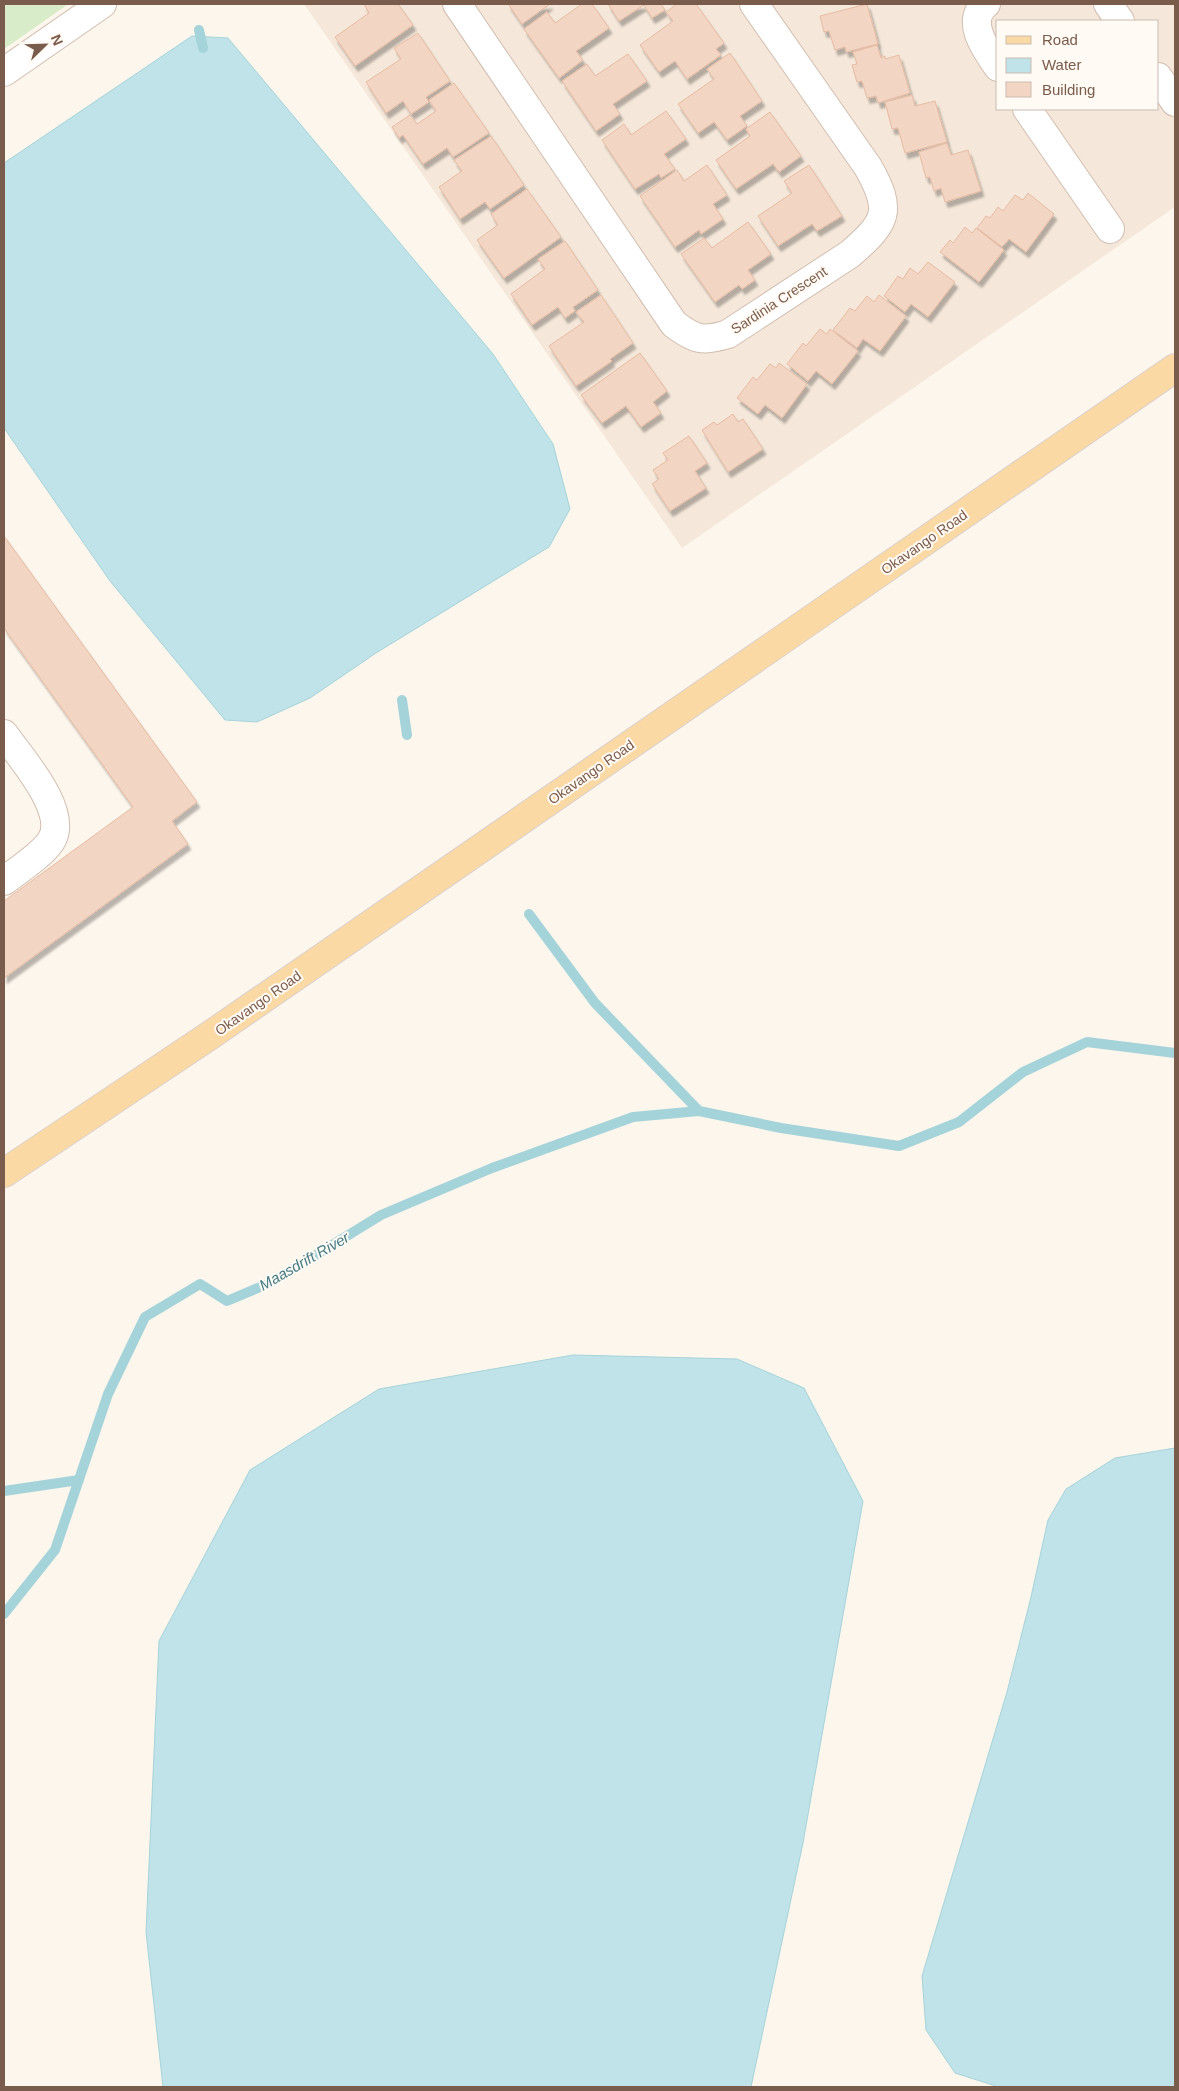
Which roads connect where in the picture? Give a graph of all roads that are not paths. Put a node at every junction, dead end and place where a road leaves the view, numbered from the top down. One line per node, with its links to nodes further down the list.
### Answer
1 (102, 4): 8 (street)
2 (457, 4): 3 (street, Sardinia Crescent)
3 (754, 4)
4 (986, 4): 7 (street)
5 (1108, 4): 6 (street)
6 (1119, 20)
7 (996, 63)
8 (4, 72)
9 (1159, 78): 10 (street)
10 (1175, 102)
11 (1028, 110): 12 (street)
12 (1110, 229)
13 (1175, 368): 16 (main road, Okavango Road)
14 (4, 734): 15 (street)
15 (4, 881)
16 (4, 1173)

